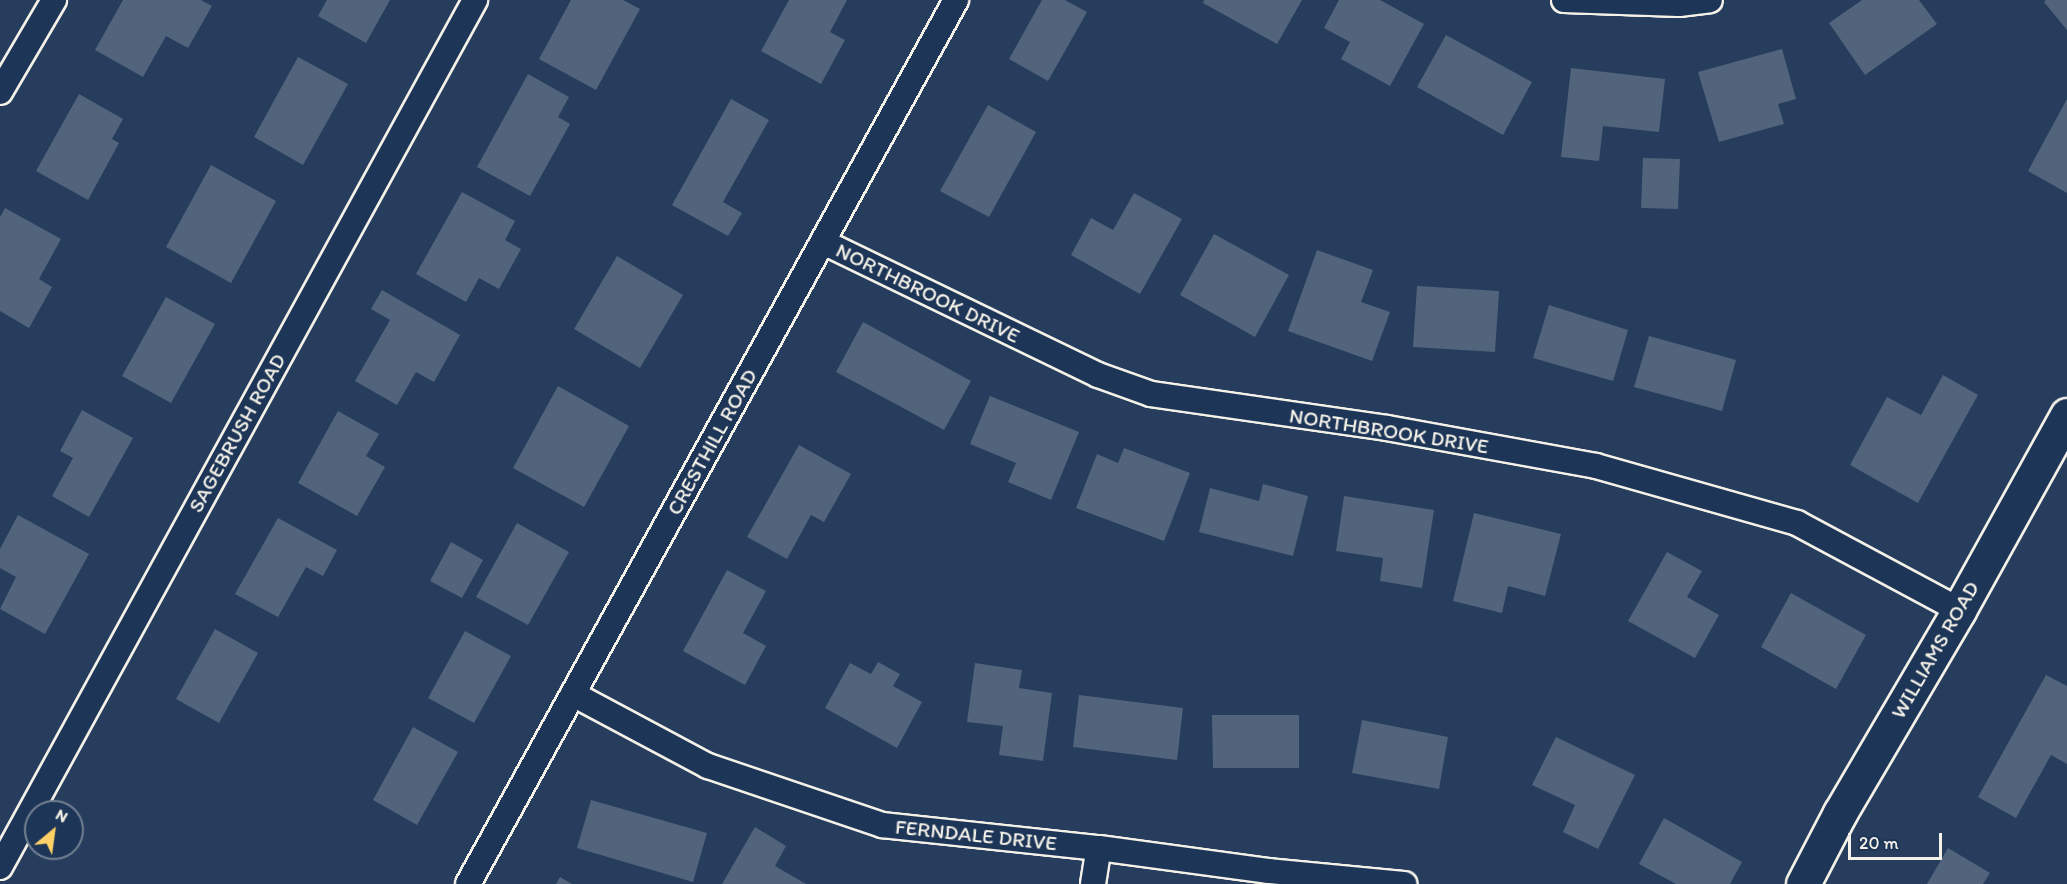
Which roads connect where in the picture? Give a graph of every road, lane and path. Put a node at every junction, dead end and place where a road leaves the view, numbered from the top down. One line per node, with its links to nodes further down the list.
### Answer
1 (54, 0): 6 (street)
2 (475, 0): 12 (street, SAGEBRUSH ROAD)
3 (956, 0): 7 (street, CRESTHILL ROAD)
4 (1564, 0): 5 (street)
5 (1710, 0)
6 (0, 92)
7 (823, 242): 9 (street, NORTHBROOK DRIVE); 10 (street, CRESTHILL ROAD)
8 (2067, 415): 9 (street, WILLIAMS ROAD)
9 (1959, 610): 16 (street, WILLIAMS ROAD)
10 (573, 694): 11 (street, FERNDALE DRIVE); 13 (street, CRESTHILL ROAD)
11 (1099, 848): 14 (street); 15 (street, FERNDALE DRIVE)
12 (0, 867)
13 (468, 884)
14 (1093, 884)
15 (1404, 884)
16 (1803, 884)

